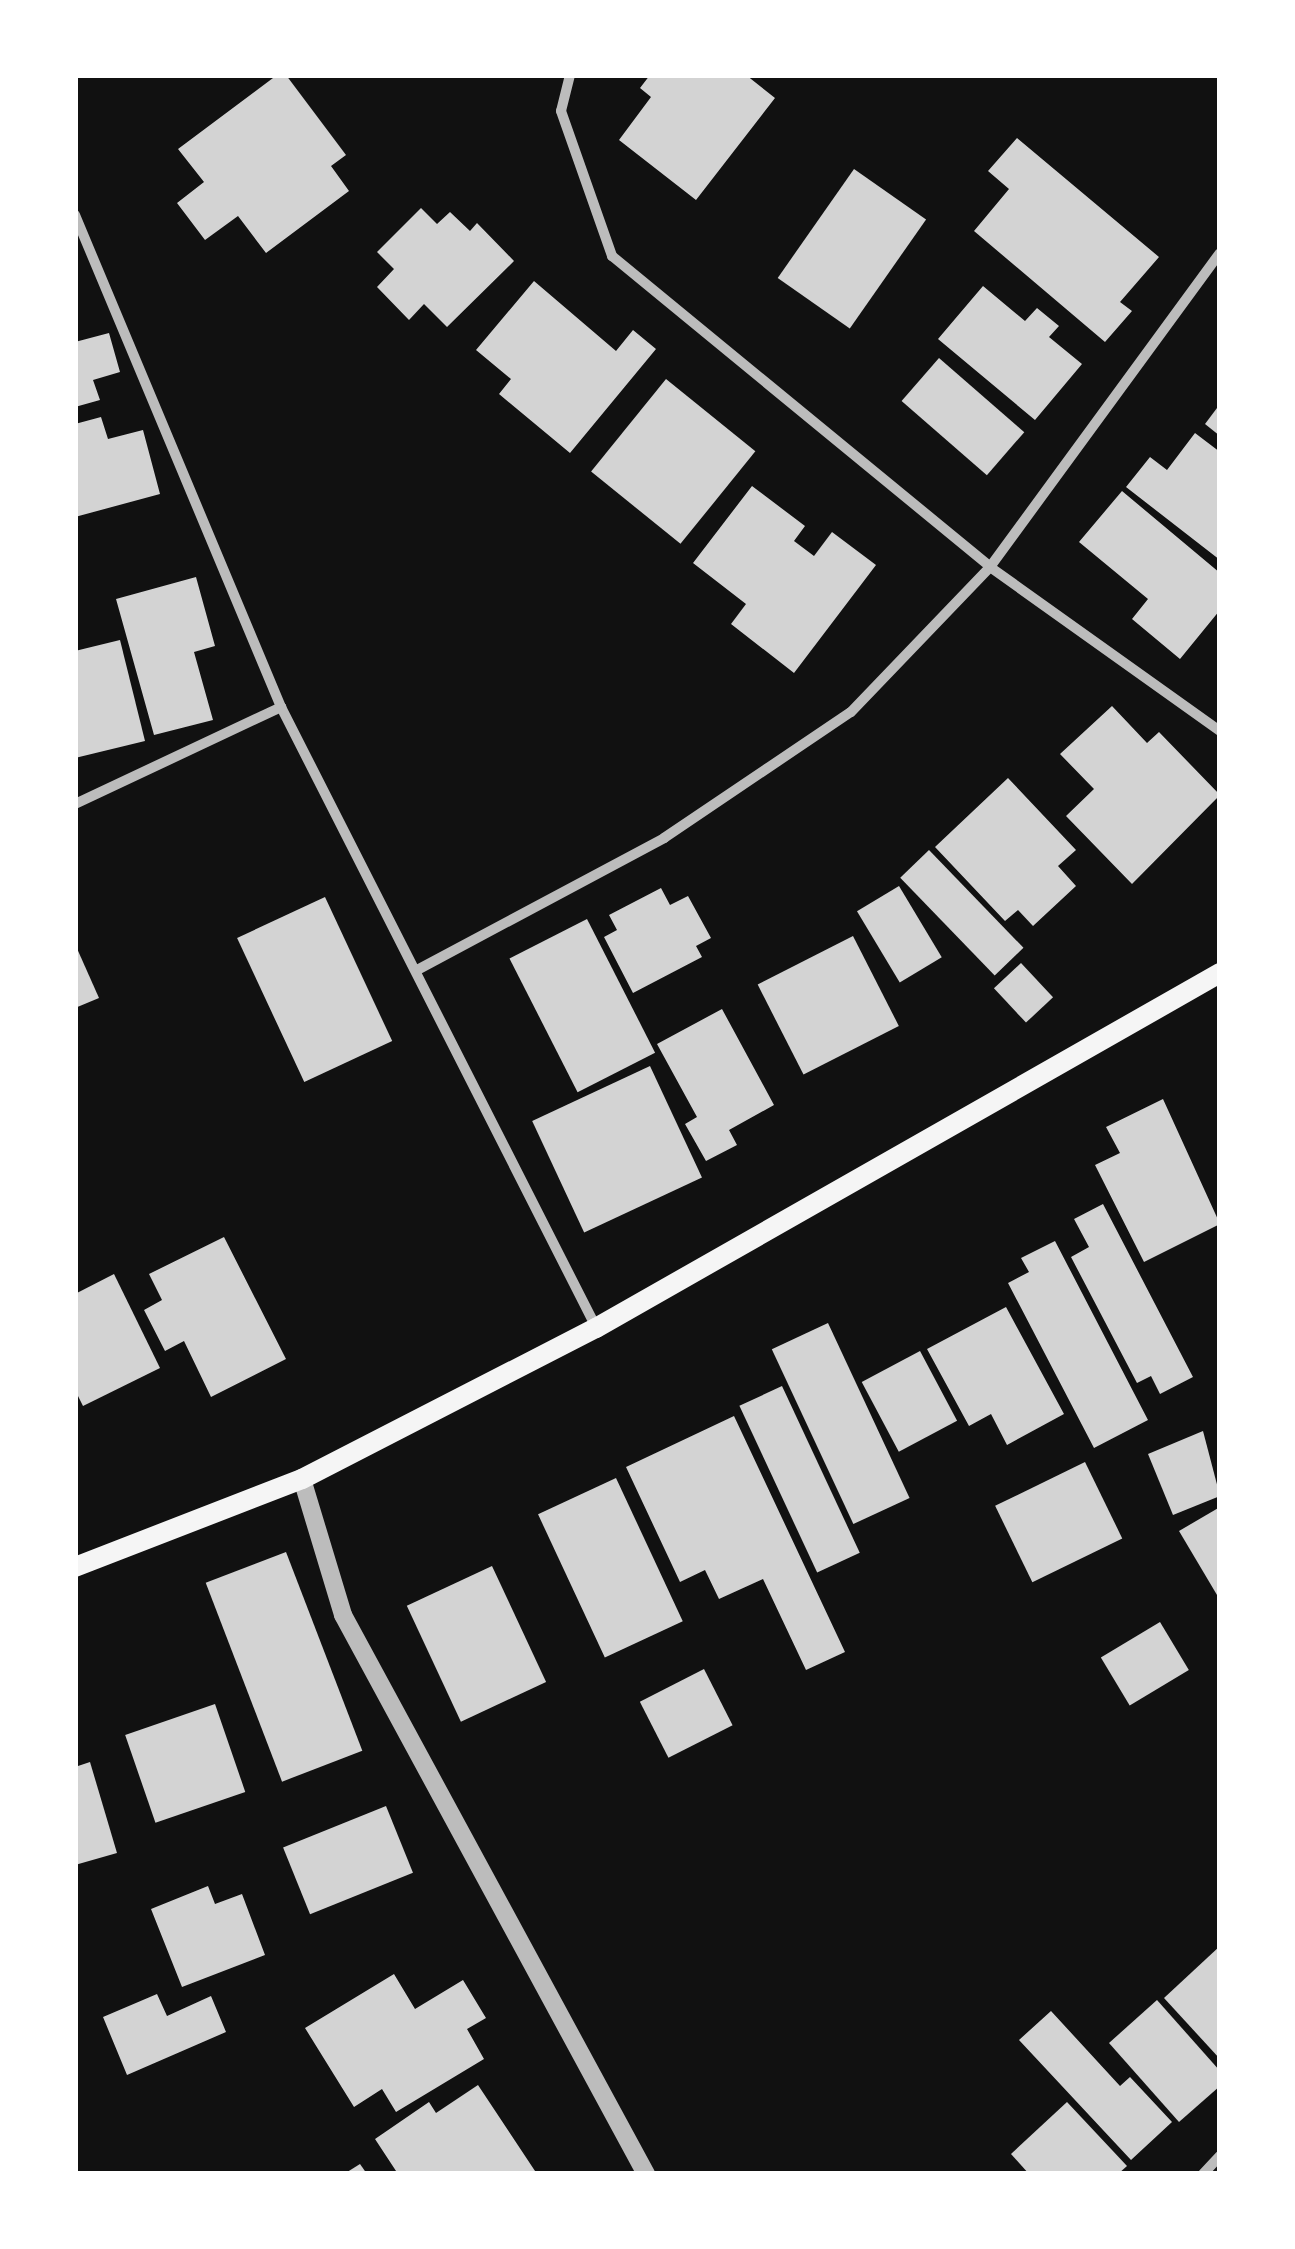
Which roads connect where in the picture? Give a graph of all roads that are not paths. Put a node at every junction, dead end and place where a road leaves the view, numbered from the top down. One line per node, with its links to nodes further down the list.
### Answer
1 (570, 75): 4 (street)
2 (75, 215): 5 (street)
3 (1220, 252): 4 (street)
4 (990, 567): 6 (street); 8 (street)
5 (281, 707): 7 (street); 8 (street)
6 (1220, 730)
7 (75, 804)
8 (419, 968): 10 (street)
9 (1220, 973): 10 (main road)
10 (596, 1328): 11 (main road)
11 (302, 1479): 12 (main road); 14 (street)
12 (75, 1568)
13 (1220, 2156): 15 (street)
14 (646, 2174)
15 (1203, 2174)

